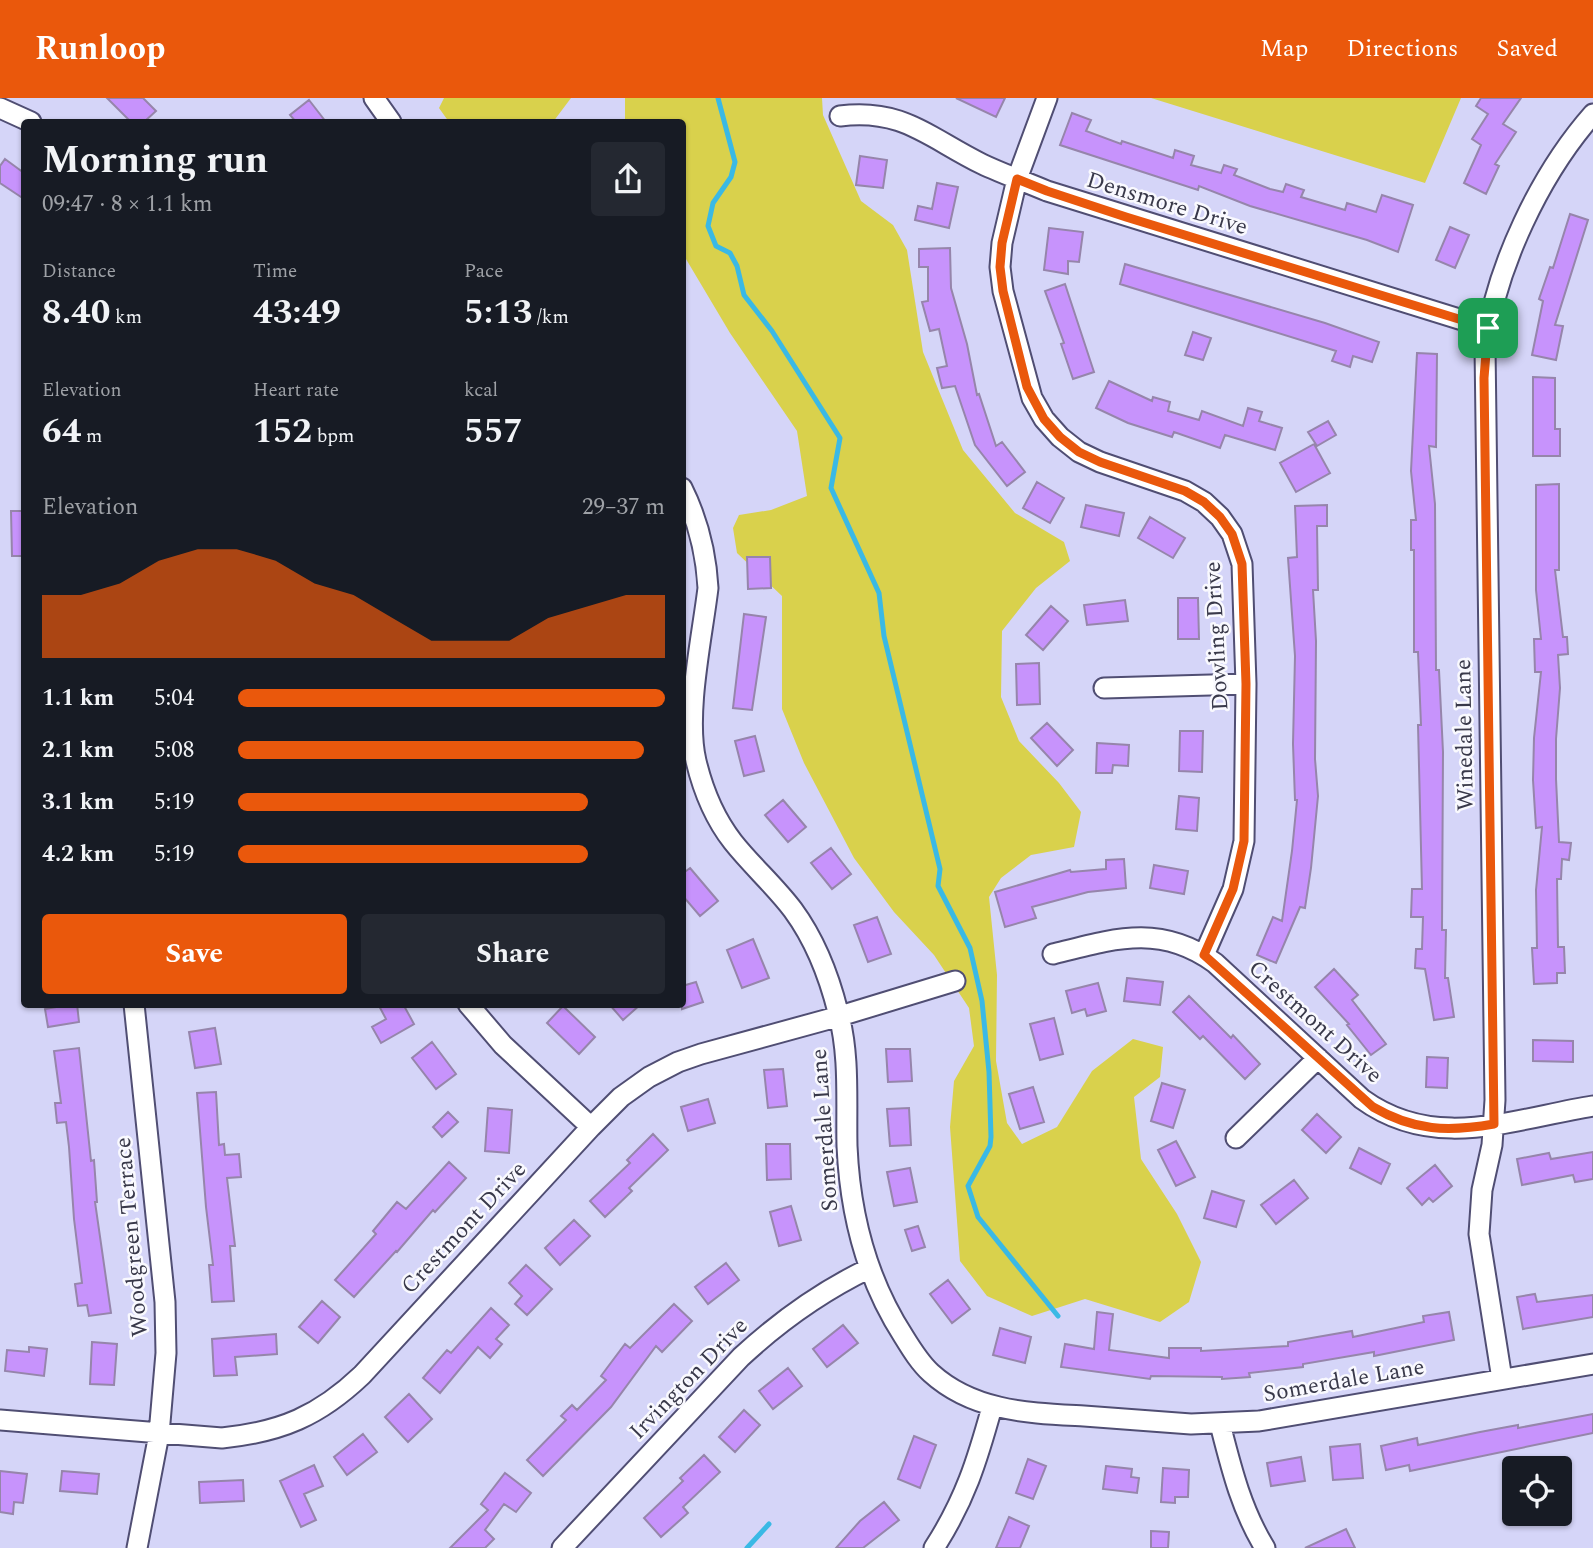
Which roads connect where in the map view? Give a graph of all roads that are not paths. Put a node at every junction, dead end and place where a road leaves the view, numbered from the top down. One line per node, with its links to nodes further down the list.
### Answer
1 (374, 98): 7 (street)
2 (1047, 98): 8 (street, Dowling Drive)
3 (0, 108): 6 (street)
4 (1593, 114): 9 (street, Winedale Lane)
5 (840, 116): 8 (street, Densmore Drive)
6 (24, 119)
7 (389, 119)
8 (1017, 179): 9 (street, Densmore Drive); 11 (street, Dowling Drive)
9 (1488, 328): 21 (street, Winedale Lane)
10 (686, 497): 18 (street, Somerdale Lane)
11 (1246, 684): 12 (street); 14 (street, Dowling Drive)
12 (1104, 688)
13 (1052, 954): 14 (street, Crestmont Drive)
14 (1204, 955): 19 (street, Crestmont Drive)
15 (955, 981): 18 (street, Crestmont Drive)
16 (134, 1008): 30 (street, Woodgreen Terrace)
17 (471, 1008): 22 (street)
18 (840, 1016): 22 (street, Crestmont Drive); 24 (street, Somerdale Lane)
19 (1318, 1058): 21 (street, Crestmont Drive); 23 (street)
20 (1593, 1106): 21 (street, Crestmont Drive)
21 (1494, 1124): 26 (street, Winedale Lane)
22 (591, 1126): 30 (street, Crestmont Drive)
23 (1236, 1138)
24 (870, 1268): 27 (street, Somerdale Lane); 32 (street, Irvington Drive)
25 (1593, 1364): 26 (street, Somerdale Lane)
26 (1502, 1379): 29 (street, Somerdale Lane)
27 (992, 1407): 29 (street, Somerdale Lane); 33 (street)
28 (0, 1420): 30 (street, Crestmont Drive)
29 (1220, 1424): 34 (street)
30 (159, 1434): 31 (street, Woodgreen Terrace)
31 (137, 1548)
32 (562, 1548)
33 (934, 1548)
34 (1265, 1548)

